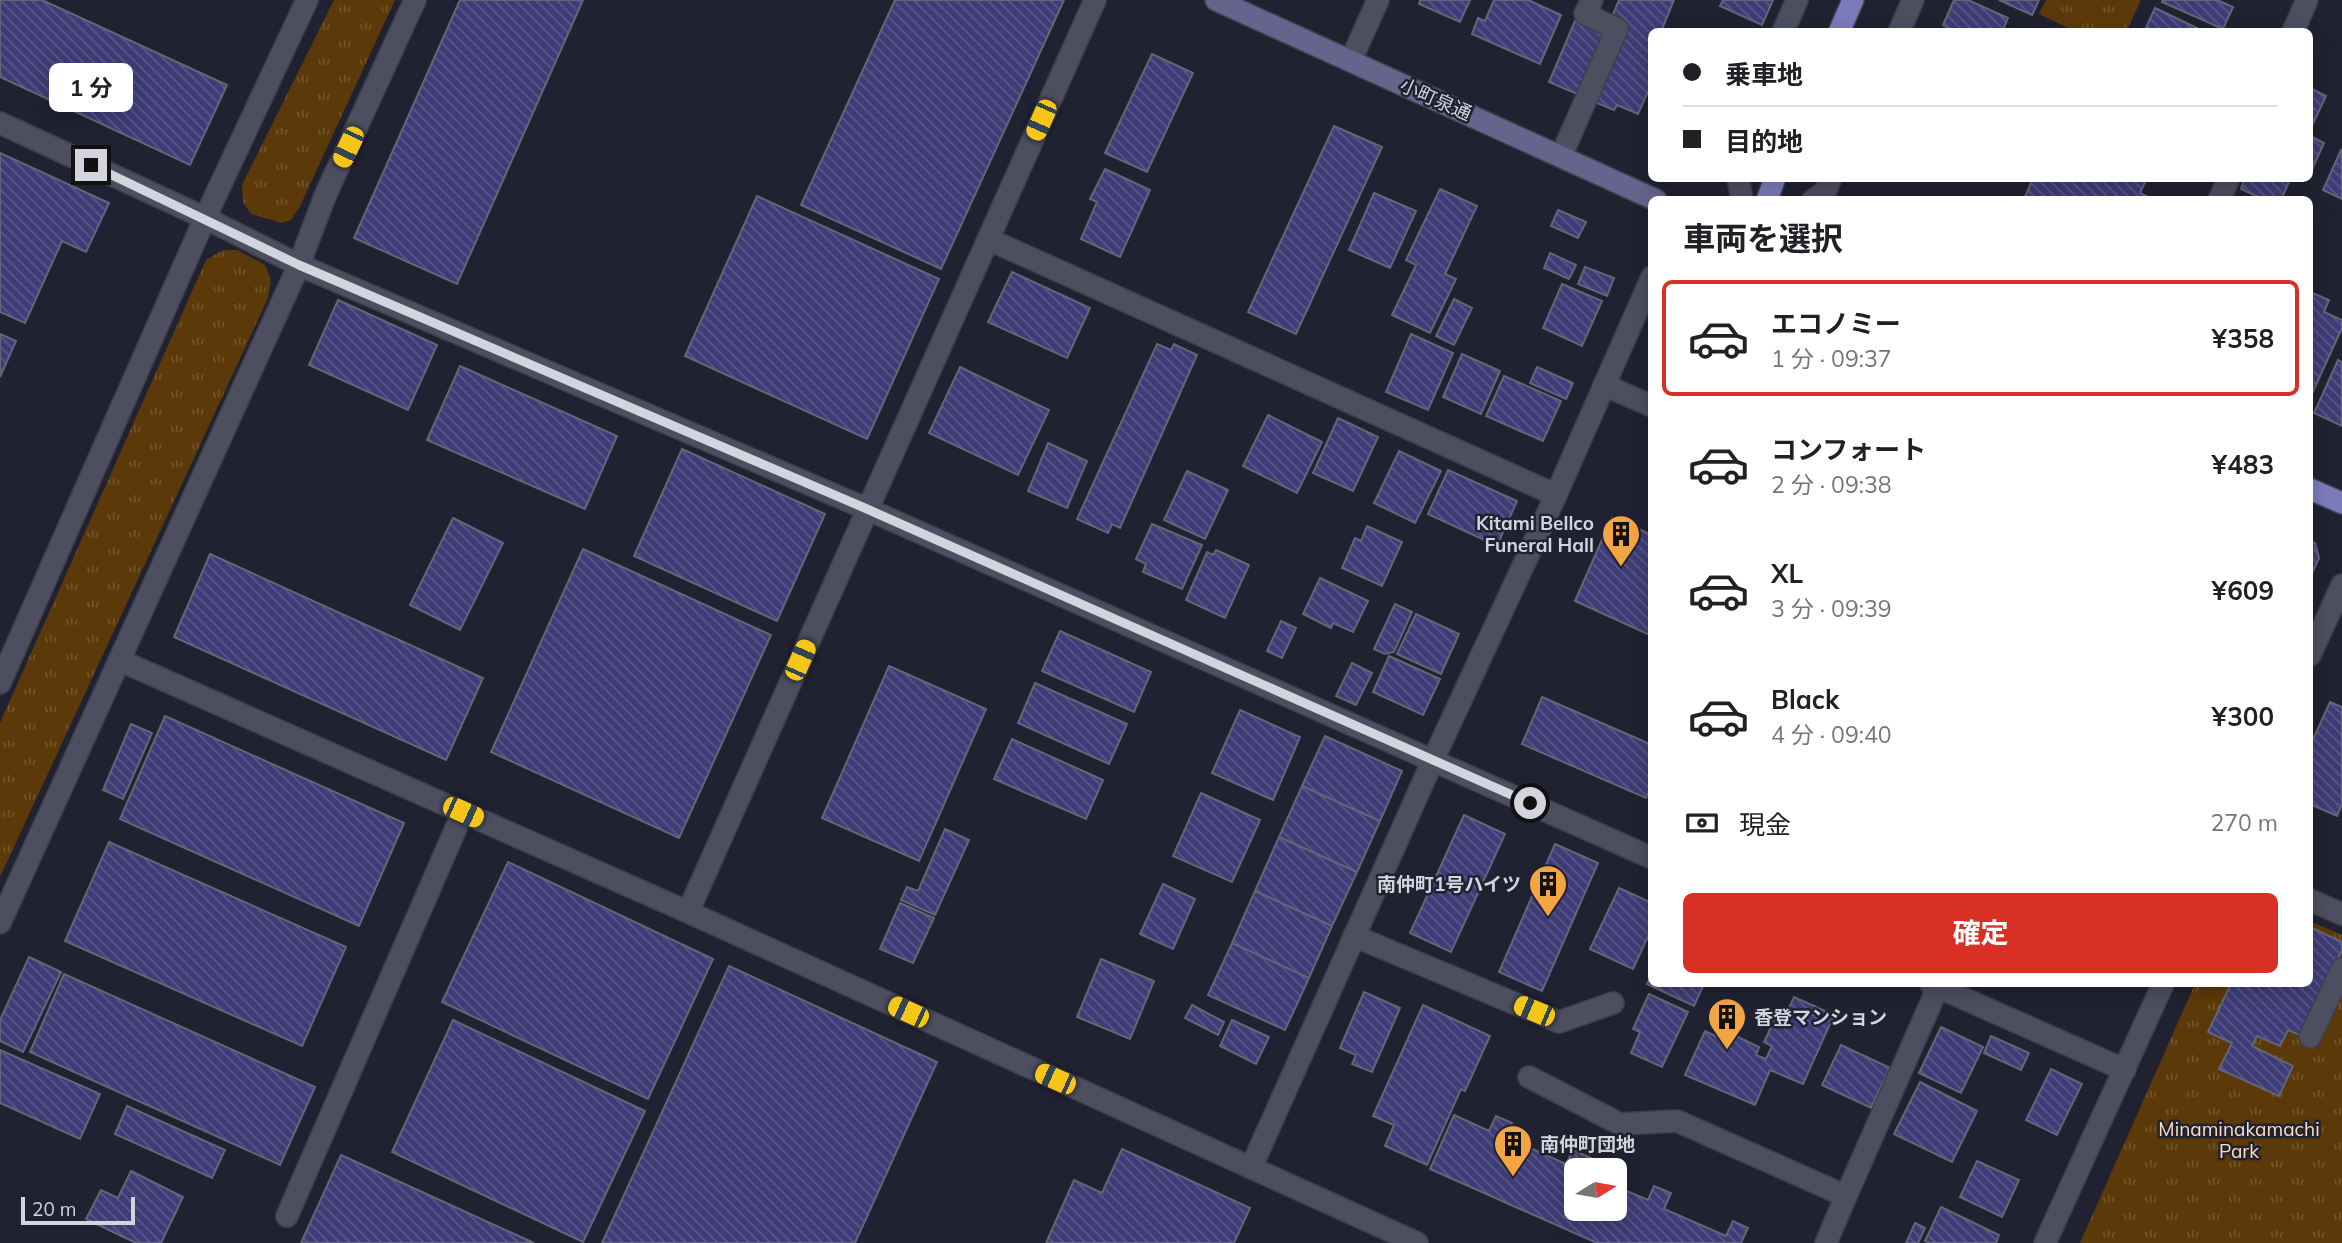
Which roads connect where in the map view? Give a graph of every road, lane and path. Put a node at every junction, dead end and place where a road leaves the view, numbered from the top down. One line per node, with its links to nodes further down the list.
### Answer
1 (307, 0): 21 (street)
2 (415, 0): 23 (street)
3 (1095, 0): 22 (street)
4 (1216, 0): 15 (street, 小町泉通)
5 (1378, 0): 15 (street)
6 (1592, 0): 17 (street)
7 (1797, 0): 11 (street)
8 (1853, 0): 12 (main road)
9 (1913, 0): 13 (street)
10 (2307, 0): 14 (street)
11 (1785, 28)
12 (1841, 28)
13 (1901, 28)
14 (2295, 28)
15 (1351, 60): 17 (street, 小町泉通)
16 (0, 123): 21 (street)
17 (1561, 156): 19 (street, 小町泉通)
18 (1829, 182): 20 (street)
19 (1648, 196)
20 (1819, 196)
21 (205, 218): 23 (street); 32 (street)
22 (988, 239): 28 (street); 30 (street)
23 (299, 265): 30 (street); 34 (street)
24 (1648, 285): 25 (street)
25 (1604, 386): 26 (street); 28 (street)
26 (1648, 404)
27 (2313, 490): 29 (main road)
28 (1556, 495): 36 (street)
29 (2342, 503)
30 (867, 509): 36 (street); 40 (street)
31 (2342, 584): 33 (street)
32 (8, 644): 35 (street)
33 (2313, 648)
34 (119, 660): 37 (street); 42 (street)
35 (0, 683)
36 (1433, 760): 38 (street); 43 (street)
37 (463, 812): 40 (street); 54 (street)
38 (1648, 856)
39 (2313, 902): 41 (street)
40 (688, 912): 52 (street)
41 (2342, 914)
42 (0, 923)
43 (1354, 936): 48 (street); 52 (street)
44 (2342, 969): 49 (street)
45 (1934, 987): 53 (street)
46 (1939, 987): 50 (street)
47 (2162, 987): 50 (street)
48 (1613, 1003)
49 (2310, 1037)
50 (2125, 1070): 57 (street)
51 (1529, 1077): 53 (street)
52 (1251, 1168): 55 (street)
53 (1846, 1196): 56 (street)
54 (287, 1216)
55 (1417, 1243)
56 (1826, 1243)
57 (2045, 1243)

